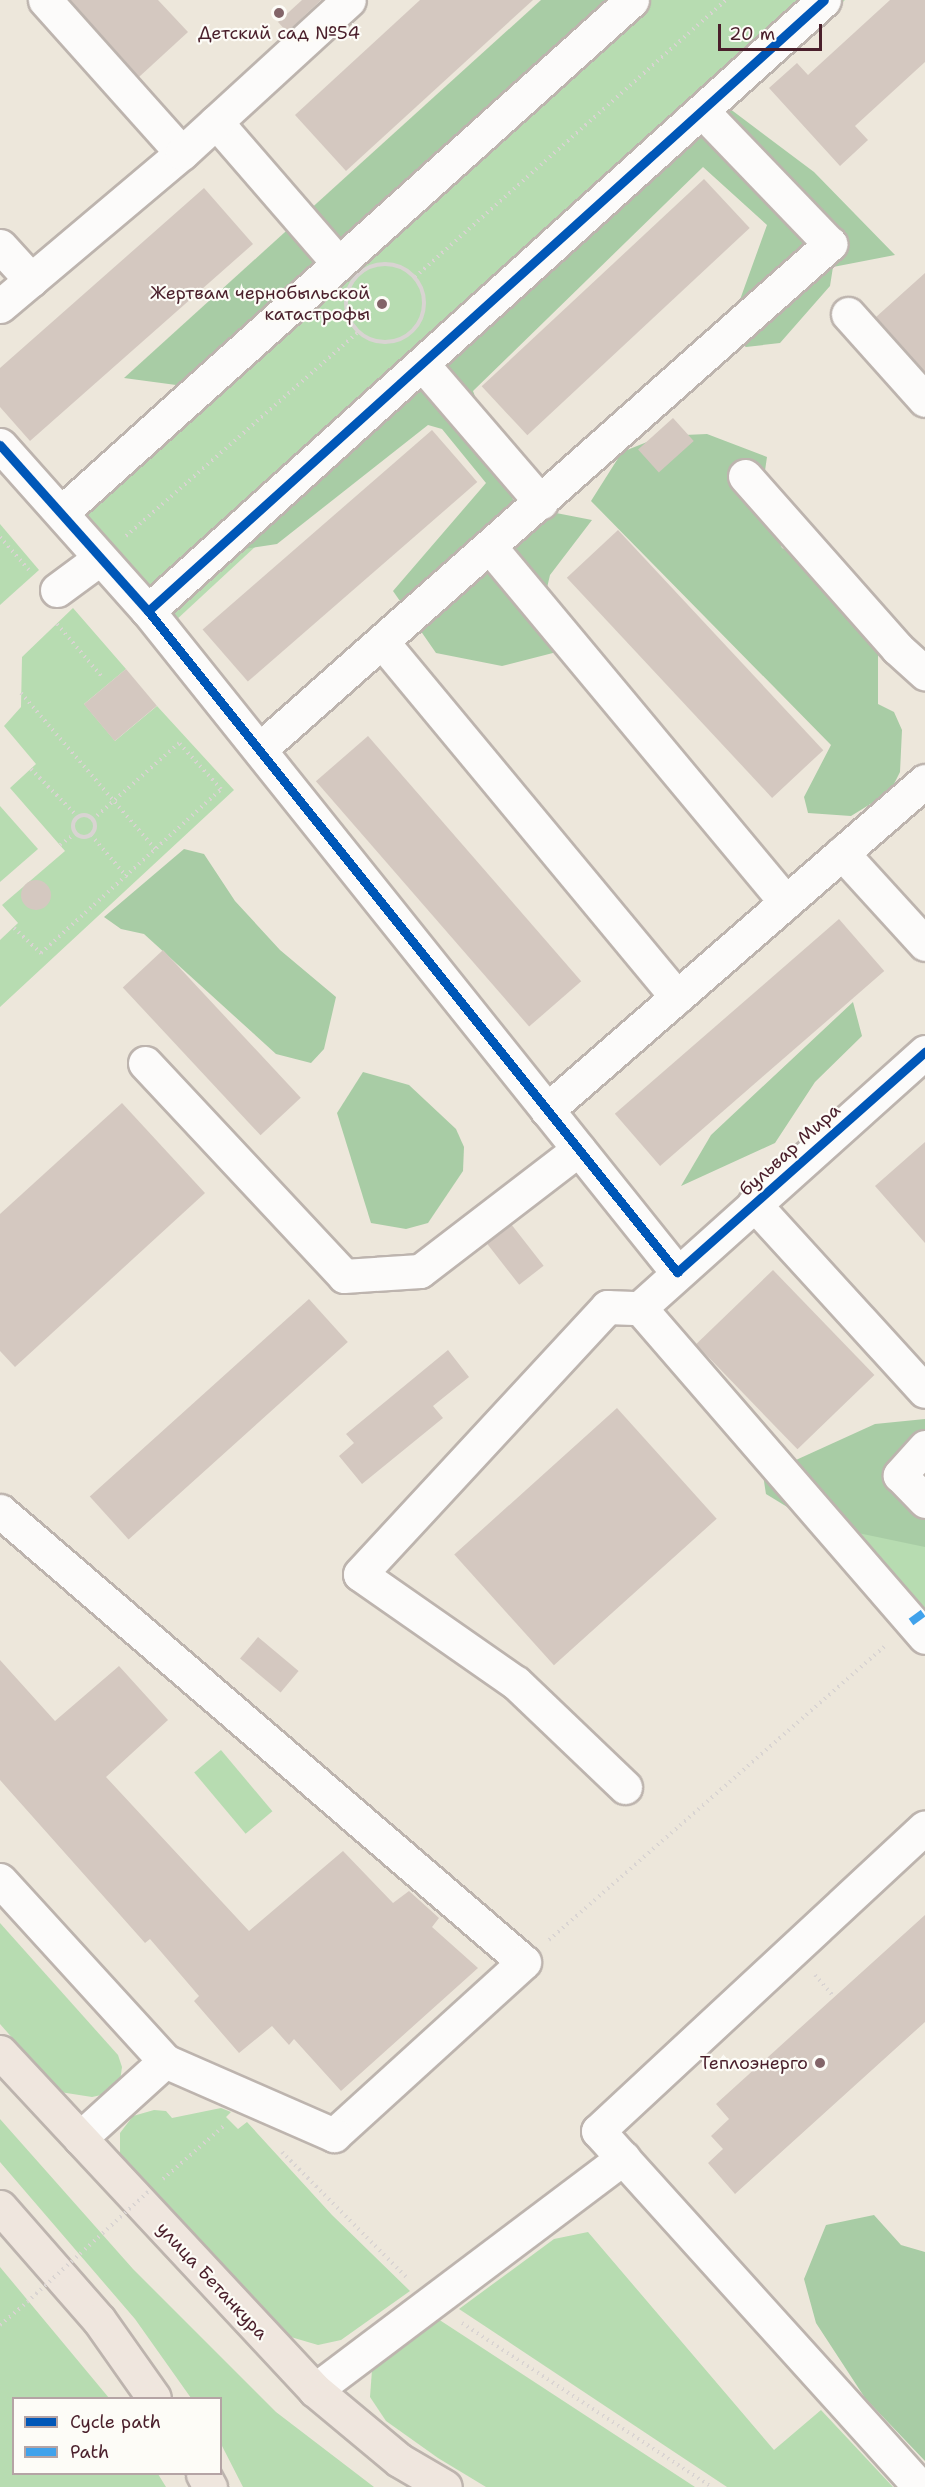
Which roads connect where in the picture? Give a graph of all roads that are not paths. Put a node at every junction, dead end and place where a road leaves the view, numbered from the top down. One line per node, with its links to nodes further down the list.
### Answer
1 (45, 0): 7 (street)
2 (349, 0): 6 (street)
3 (632, 0): 9 (street)
4 (824, 0): 5 (street)
5 (703, 112): 13 (street); 17 (street)
6 (216, 122): 7 (street); 9 (street)
7 (182, 153): 10 (street)
8 (0, 246): 10 (street)
9 (338, 263): 18 (street)
10 (31, 280): 11 (street)
11 (0, 306)
12 (848, 314): 14 (street)
13 (423, 365): 17 (street); 22 (street)
14 (925, 400)
15 (0, 445): 18 (street)
16 (745, 476): 24 (street)
17 (541, 502): 19 (street)
18 (62, 512): 20 (street)
19 (490, 547): 23 (street); 28 (street)
20 (99, 559): 21 (street); 22 (street)
21 (46, 583)
22 (148, 611): 25 (street)
23 (383, 643): 25 (street); 30 (street)
24 (925, 673)
25 (260, 749): 33 (street)
26 (925, 781): 27 (street)
27 (842, 853): 28 (street); 29 (street)
28 (786, 902): 30 (street)
29 (925, 944)
30 (677, 997): 33 (street)
31 (925, 1052): 35 (street, бульвар Мира)
32 (144, 1063): 34 (street)
33 (547, 1110): 34 (street)
34 (579, 1149): 36 (street)
35 (754, 1204): 36 (street, бульвар Мира); 38 (street)
36 (677, 1272): 37 (street, бульвар Мира)
37 (640, 1308): 42 (street); 43 (street)
38 (925, 1391)
39 (925, 1447): 40 (street)
40 (925, 1501)
41 (0, 1510): 47 (street)
42 (918, 1630)
43 (625, 1787)
44 (925, 1827): 49 (street)
45 (0, 1880): 47 (street)
46 (0, 2052): 48 (main road, улица Бетанкура)
47 (165, 2061): 48 (street)
48 (80, 2139): 51 (main road, улица Бетанкура)
49 (623, 2158): 51 (street); 54 (street)
50 (0, 2207): 52 (main road)
51 (315, 2390): 53 (main road, улица Бетанкура)
52 (153, 2397)
53 (445, 2487)
54 (920, 2487)

